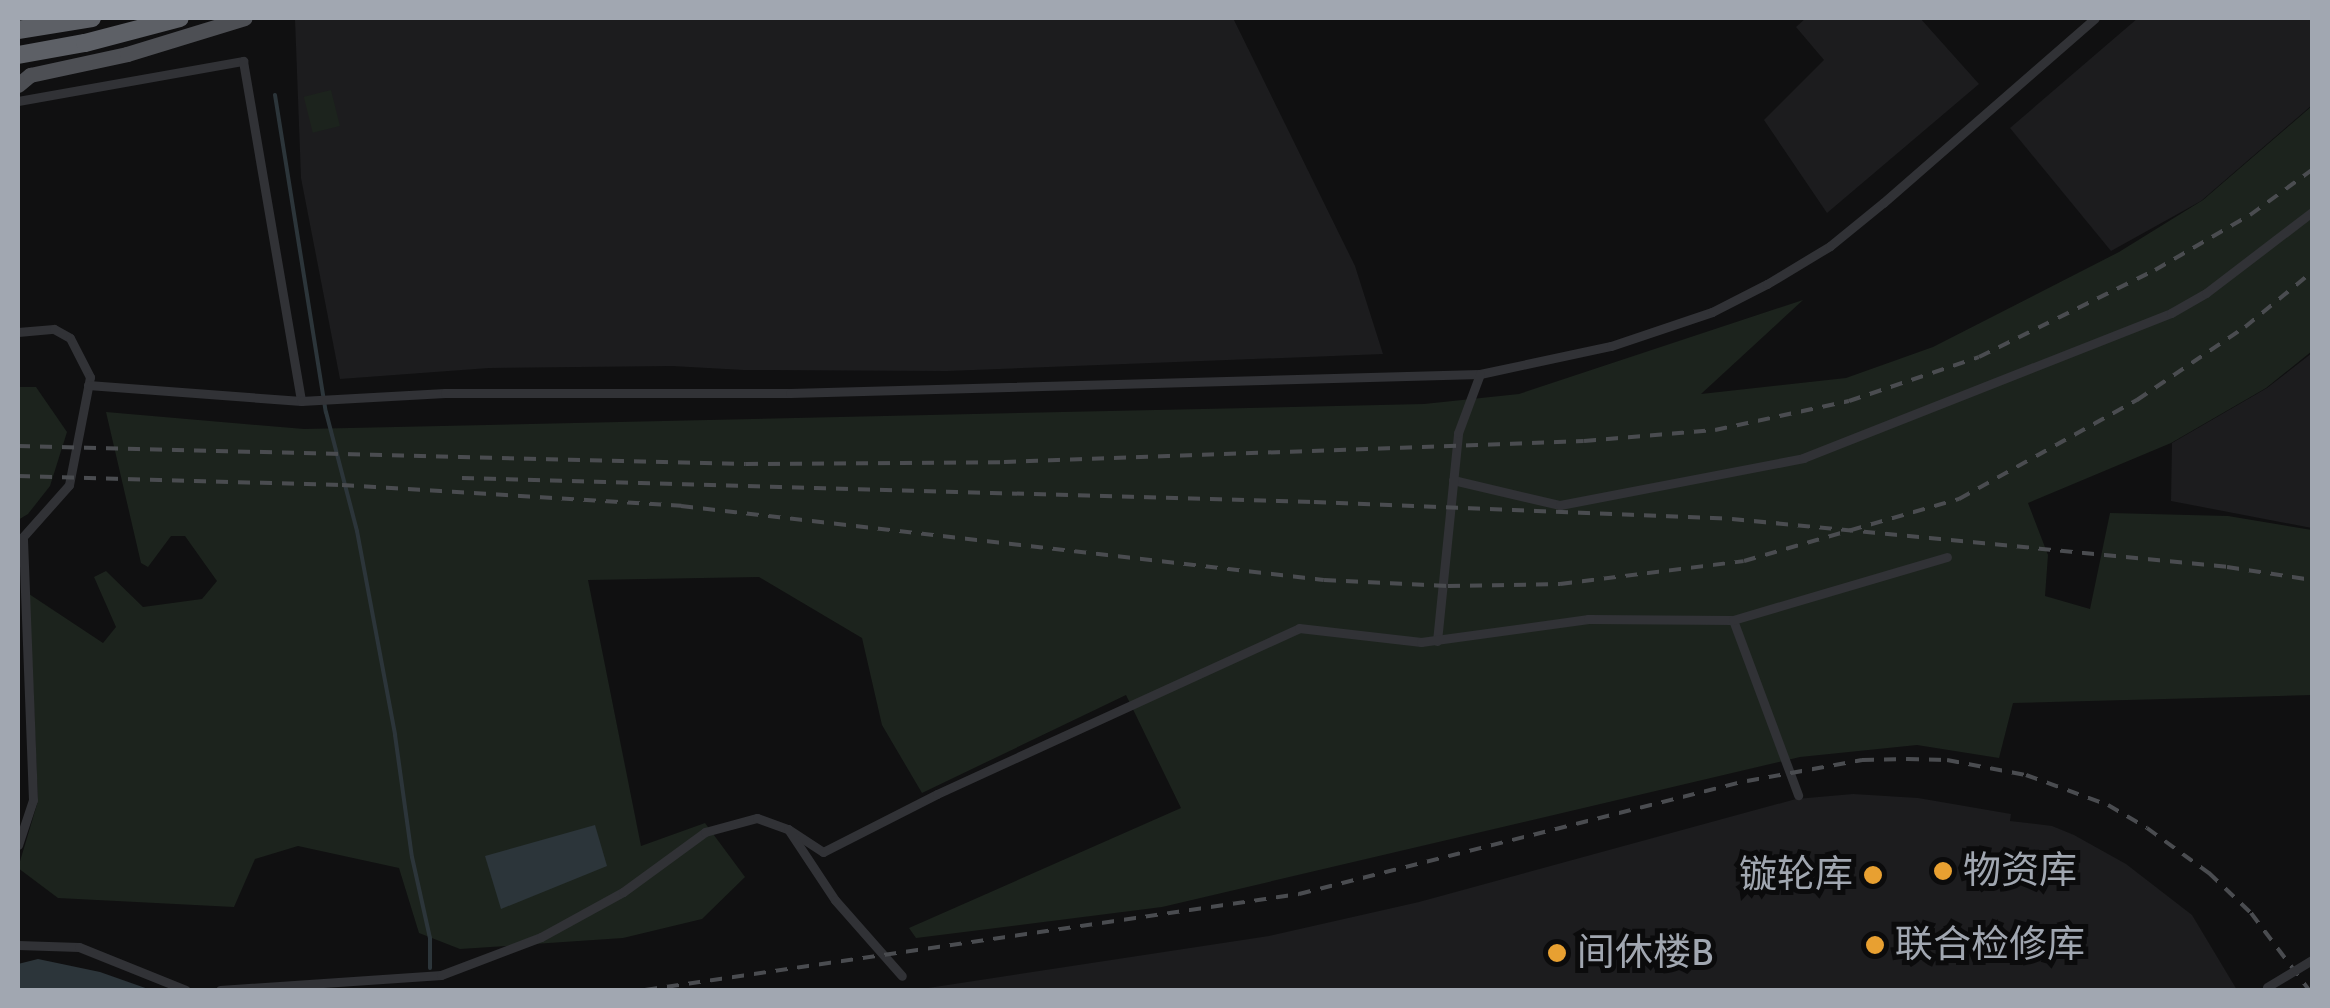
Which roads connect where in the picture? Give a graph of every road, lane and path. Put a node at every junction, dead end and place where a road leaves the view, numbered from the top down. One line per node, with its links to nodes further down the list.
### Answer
1 (88, 18): 5 (highway)
2 (180, 18): 6 (highway)
3 (245, 18): 7 (main road)
4 (2095, 18): 11 (street)
5 (18, 30)
6 (18, 55)
7 (18, 85)
8 (18, 101): 13 (street)
9 (2312, 212): 14 (street)
10 (18, 332): 12 (street)
11 (1480, 374): 13 (street); 14 (street)
12 (88, 386): 13 (street); 15 (street)
13 (302, 401)
14 (1452, 480): 18 (street)
15 (20, 539): 21 (street)
16 (1947, 556): 17 (street)
17 (1733, 620): 18 (street); 19 (street)
18 (1437, 641): 20 (street)
19 (1798, 796)
20 (788, 829): 24 (street); 27 (street)
21 (18, 845)
22 (18, 944): 26 (street)
23 (2312, 960): 25 (street, bridge)
24 (902, 976)
25 (2268, 986)
26 (186, 990)
27 (220, 990)

